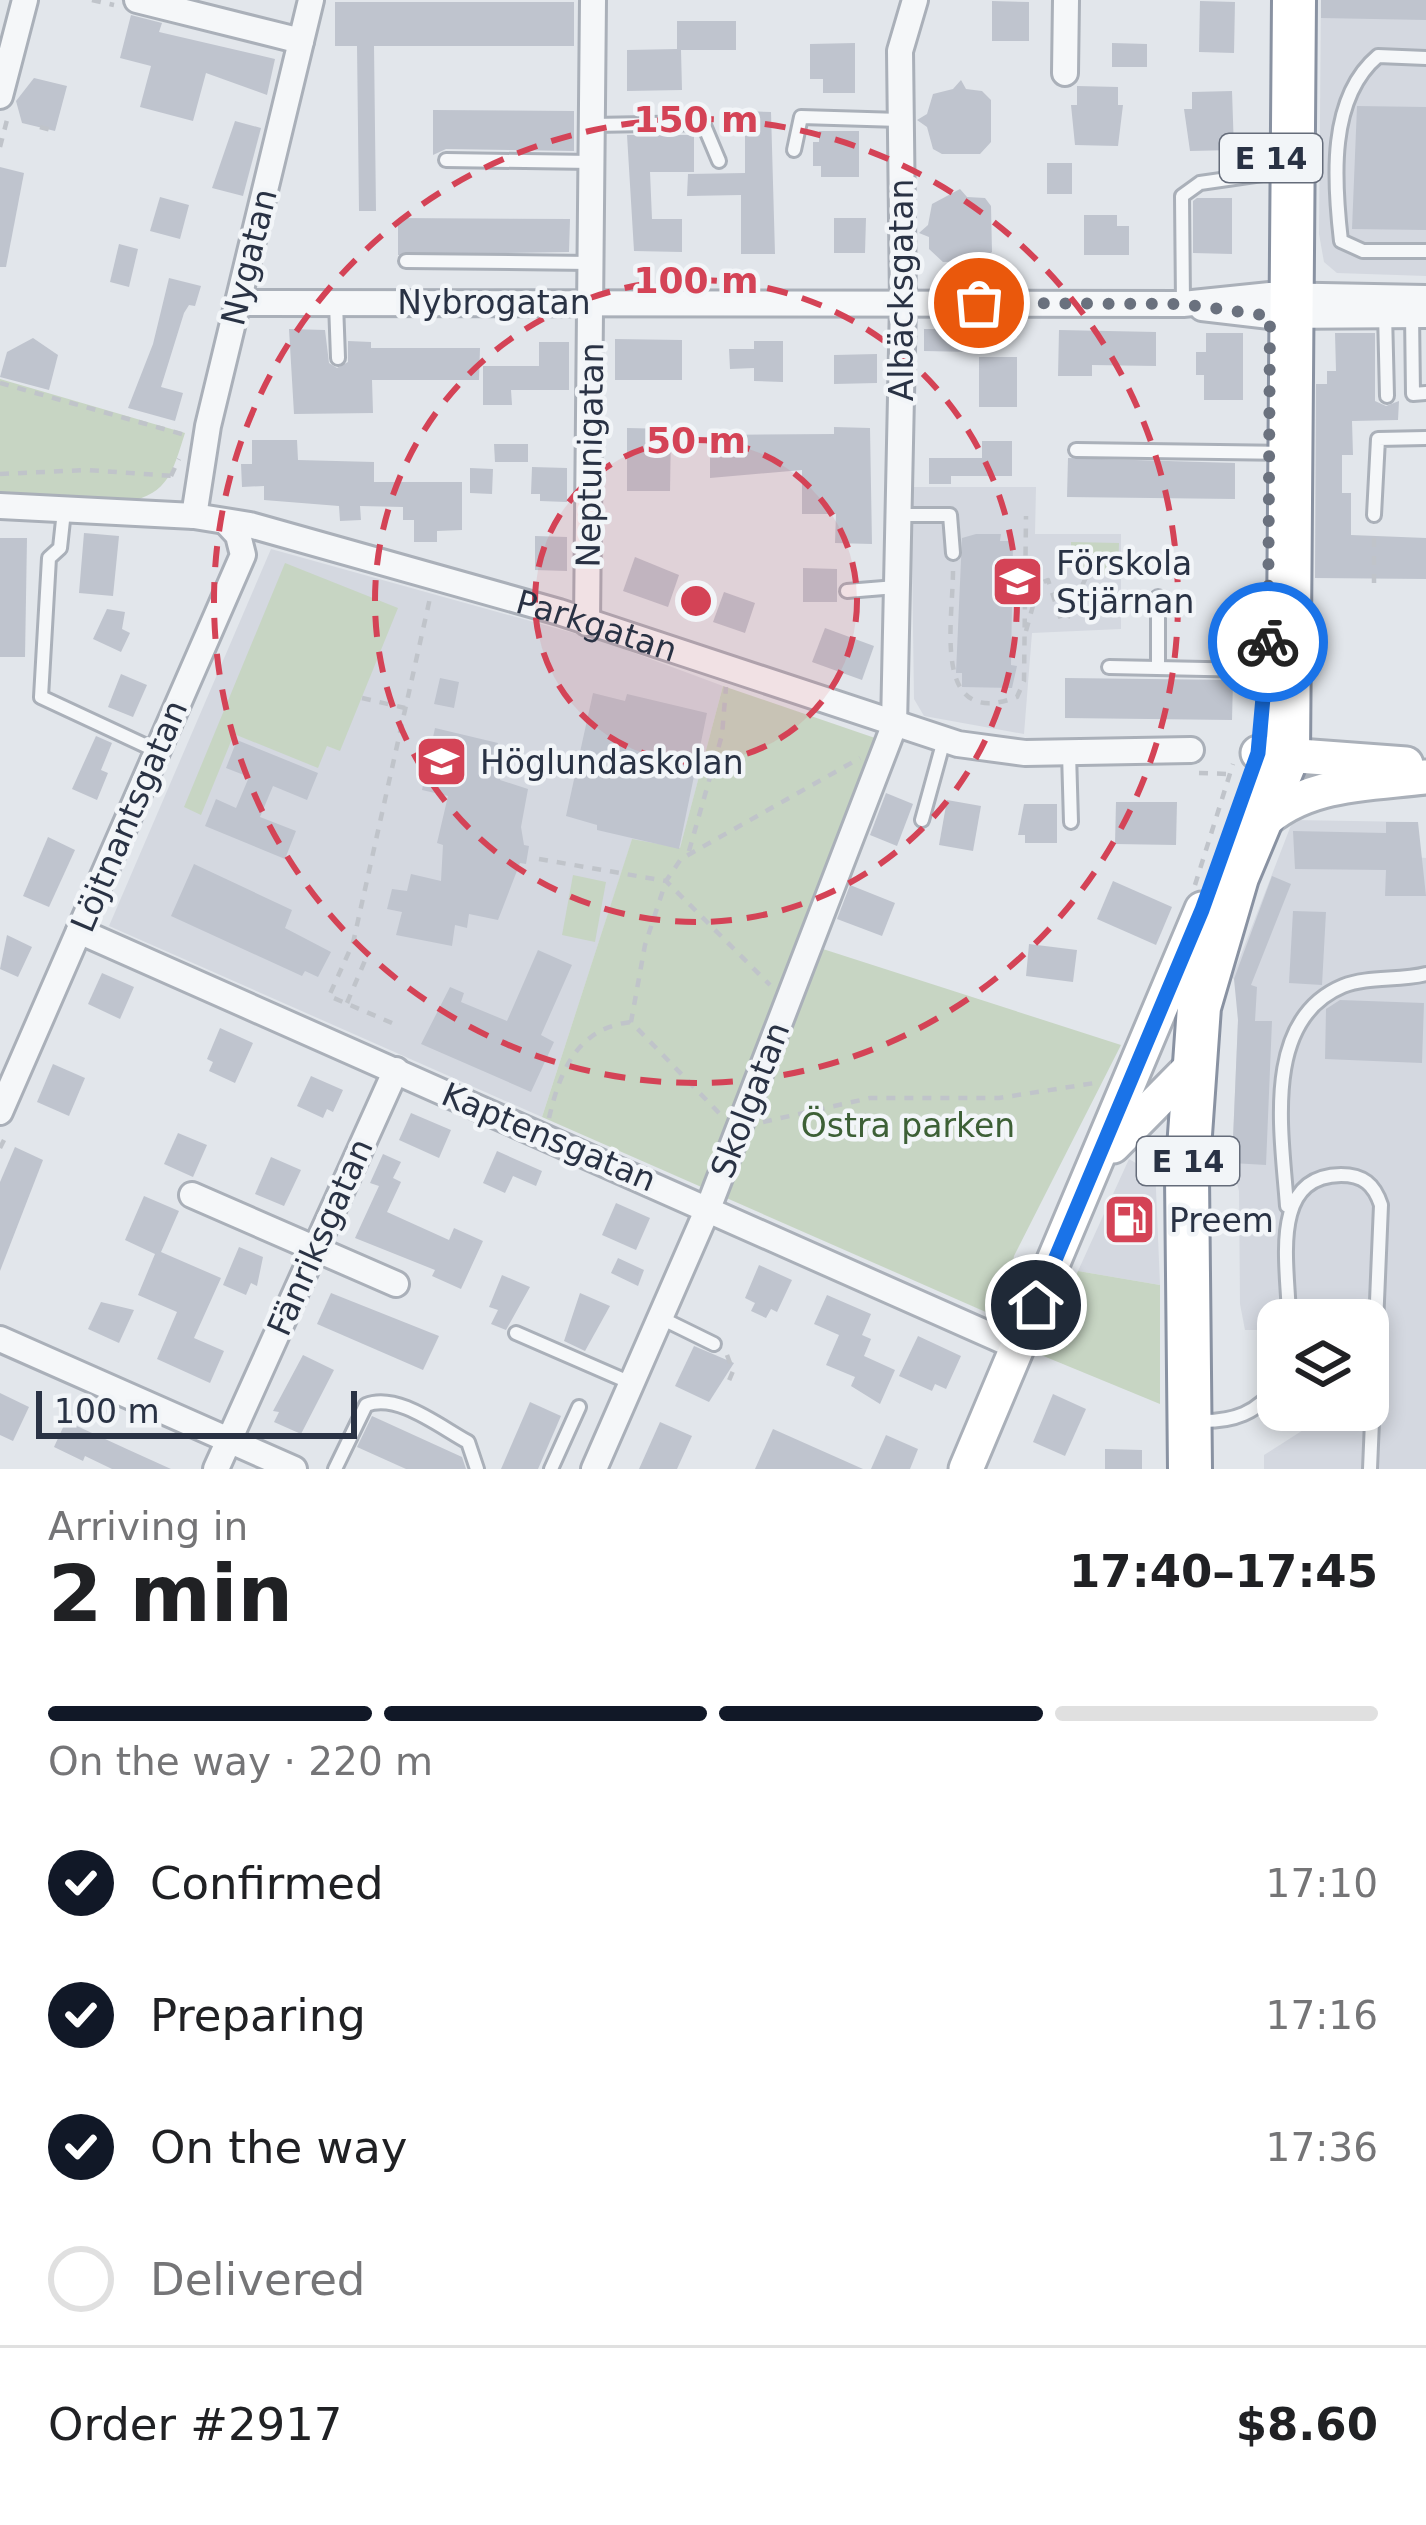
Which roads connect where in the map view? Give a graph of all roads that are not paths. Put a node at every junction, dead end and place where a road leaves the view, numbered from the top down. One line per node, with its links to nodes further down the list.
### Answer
1 (25, 0): 12 (street)
2 (311, 0): 9 (street, Nygatan)
3 (593, 0): 14 (street, Neptunigatan)
4 (915, 0): 13 (street, Albäcksgatan)
5 (1066, 0): 11 (street)
6 (1271, 0): 19 (highway, E 14)
7 (1294, 0): 19 (highway, E 14)
8 (125, 3): 9 (street)
9 (301, 40): 26 (street, Nygatan)
10 (1426, 58): 20 (lane)
11 (1064, 73)
12 (0, 96)
13 (901, 120): 15 (lane); 25 (street, Albäcksgatan)
14 (593, 124): 17 (lane); 18 (street, Neptunigatan)
15 (794, 150)
16 (446, 160): 18 (lane)
17 (719, 161)
18 (593, 162): 22 (street, Neptunigatan)
19 (1282, 171): 27 (lane); 28 (highway, E 14)
20 (1426, 251)
21 (406, 261): 22 (lane)
22 (592, 263): 24 (street, Neptunigatan)
23 (336, 302): 24 (street, Nybrogatan); 26 (street, Nybrogatan); 31 (lane)
24 (593, 302): 25 (street, Nybrogatan); 47 (street, Neptunigatan)
25 (903, 302): 27 (street, Nybrogatan); 39 (street, Albäcksgatan)
26 (238, 303): 41 (street, Nygatan)
27 (1183, 304): 28 (street, Nybrogatan)
28 (1282, 305): 29 (street, Nybrogatan); 36 (highway, E 14)
29 (1385, 306): 30 (street, Nybrogatan); 33 (lane)
30 (1419, 307): 32 (lane)
31 (338, 358)
32 (1426, 393)
33 (1387, 396)
34 (1426, 438): 40 (lane)
35 (1076, 450): 36 (lane)
36 (1282, 453): 55 (highway, E 14)
37 (0, 506): 38 (street, Parkgatan)
38 (64, 511): 41 (street, Parkgatan); 53 (lane)
39 (898, 515): 43 (lane); 44 (street, Albäcksgatan)
40 (1374, 515)
41 (194, 516): 42 (street, Parkgatan)
42 (226, 522): 47 (street, Parkgatan); 53 (street, Löjtnantsgatan)
43 (952, 553)
44 (897, 587): 45 (lane); 51 (street, Albäcksgatan)
45 (847, 591)
46 (1158, 597): 48 (lane)
47 (587, 623): 51 (street, Parkgatan)
48 (1158, 666): 49 (lane); 50 (lane)
49 (1109, 667)
50 (1253, 670)
51 (894, 726): 52 (street, Parkgatan); 69 (street, Skolgatan)
52 (944, 740): 54 (street, Parkgatan); 59 (lane)
53 (157, 751): 62 (street, Löjtnantsgatan)
54 (1070, 753): 56 (street, Parkgatan); 60 (lane)
55 (1273, 761): 57 (street); 58 (street); 61 (highway, E 14); 64 (highway, E 14)
56 (1192, 762)
57 (1426, 766)
58 (1426, 777)
59 (922, 820)
60 (1071, 822)
61 (1202, 910): 64 (highway, E 14); 67 (street)
62 (79, 931): 65 (street, Kaptensgatan); 66 (street, Löjtnantsgatan)
63 (1426, 974): 70 (lane)
64 (1176, 1067): 67 (street); 82 (highway, E 14)
65 (396, 1070): 69 (street, Kaptensgatan); 71 (street, Fänriksgatan)
66 (0, 1112)
67 (1100, 1160): 78 (street)
68 (192, 1195): 71 (street)
69 (709, 1206): 74 (street, Skolgatan); 78 (street, Kaptensgatan)
70 (1288, 1213): 73 (lane); 92 (lane)
71 (314, 1249): 72 (street); 83 (street, Fänriksgatan)
72 (396, 1284)
73 (1289, 1299)
74 (661, 1318): 77 (lane); 79 (street, Skolgatan)
75 (516, 1333): 79 (lane)
76 (0, 1339): 83 (street)
77 (714, 1344)
78 (1017, 1347): 90 (street)
79 (632, 1384): 89 (street, Skolgatan)
80 (578, 1407): 88 (lane)
81 (1257, 1407): 82 (lane)
82 (1190, 1420): 91 (highway, E 14)
83 (228, 1441): 84 (street, Fänriksgatan); 85 (street)
84 (216, 1469)
85 (294, 1469)
86 (335, 1469): 87 (lane)
87 (477, 1469)
88 (551, 1469)
89 (594, 1469)
90 (966, 1469)
91 (1190, 1469)
92 (1370, 1469)

